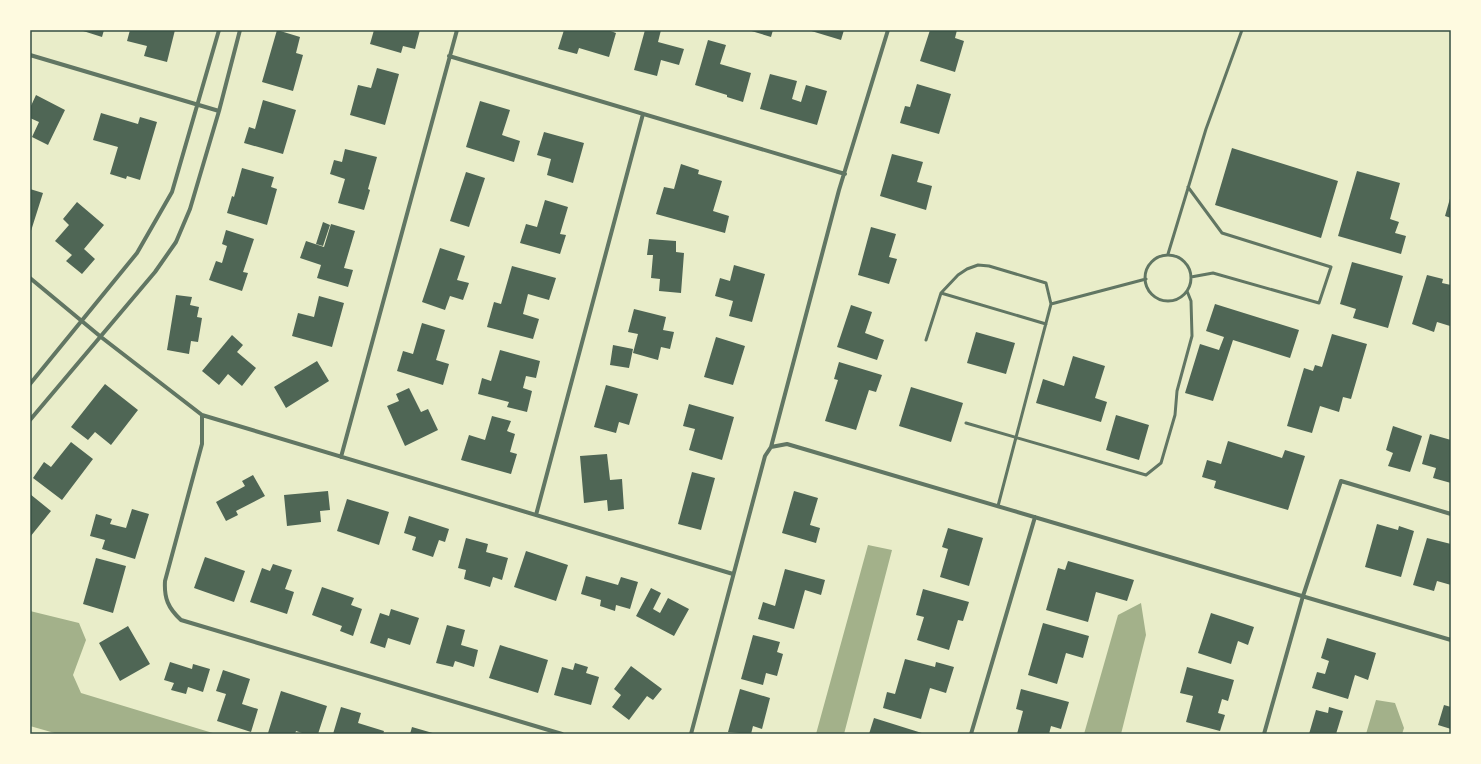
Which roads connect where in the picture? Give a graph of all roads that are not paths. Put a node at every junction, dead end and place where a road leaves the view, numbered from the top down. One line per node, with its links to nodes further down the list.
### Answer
1 (219, 30): 8 (street)
2 (240, 30): 9 (street)
3 (457, 30): 7 (street)
4 (888, 30): 11 (street)
5 (1242, 30): 12 (lane)
6 (30, 55): 8 (street)
7 (449, 56): 10 (street); 30 (street)
8 (197, 105): 9 (street); 20 (street)
9 (219, 111): 22 (street)
10 (643, 114): 11 (street); 33 (street)
11 (845, 174): 29 (street)
12 (1188, 187): 13 (lane); 14 (lane)
13 (1168, 254): 14 (lane); 16 (lane)
14 (1191, 277): 17 (lane)
15 (30, 278): 20 (street)
16 (1146, 279): 17 (lane); 19 (lane)
17 (1187, 291): 28 (lane)
18 (941, 293): 19 (lane); 21 (lane); 23 (lane)
19 (1051, 304): 21 (lane)
20 (83, 322): 22 (street); 24 (street)
21 (1046, 324): 28 (lane)
22 (101, 337): 25 (street); 26 (street)
23 (926, 340)
24 (30, 384)
25 (202, 415): 30 (street); 38 (street)
26 (30, 420)
27 (966, 423): 28 (lane)
28 (1016, 437): 31 (lane)
29 (771, 447): 31 (street); 35 (street)
30 (341, 457): 33 (street)
31 (998, 506): 34 (street)
32 (1451, 514): 36 (street)
33 (536, 515): 35 (street)
34 (1035, 517): 36 (street); 40 (street)
35 (733, 574): 39 (street)
36 (1303, 596): 37 (street); 41 (street)
37 (1451, 640)
38 (562, 734)
39 (690, 734)
40 (971, 734)
41 (1264, 734)

